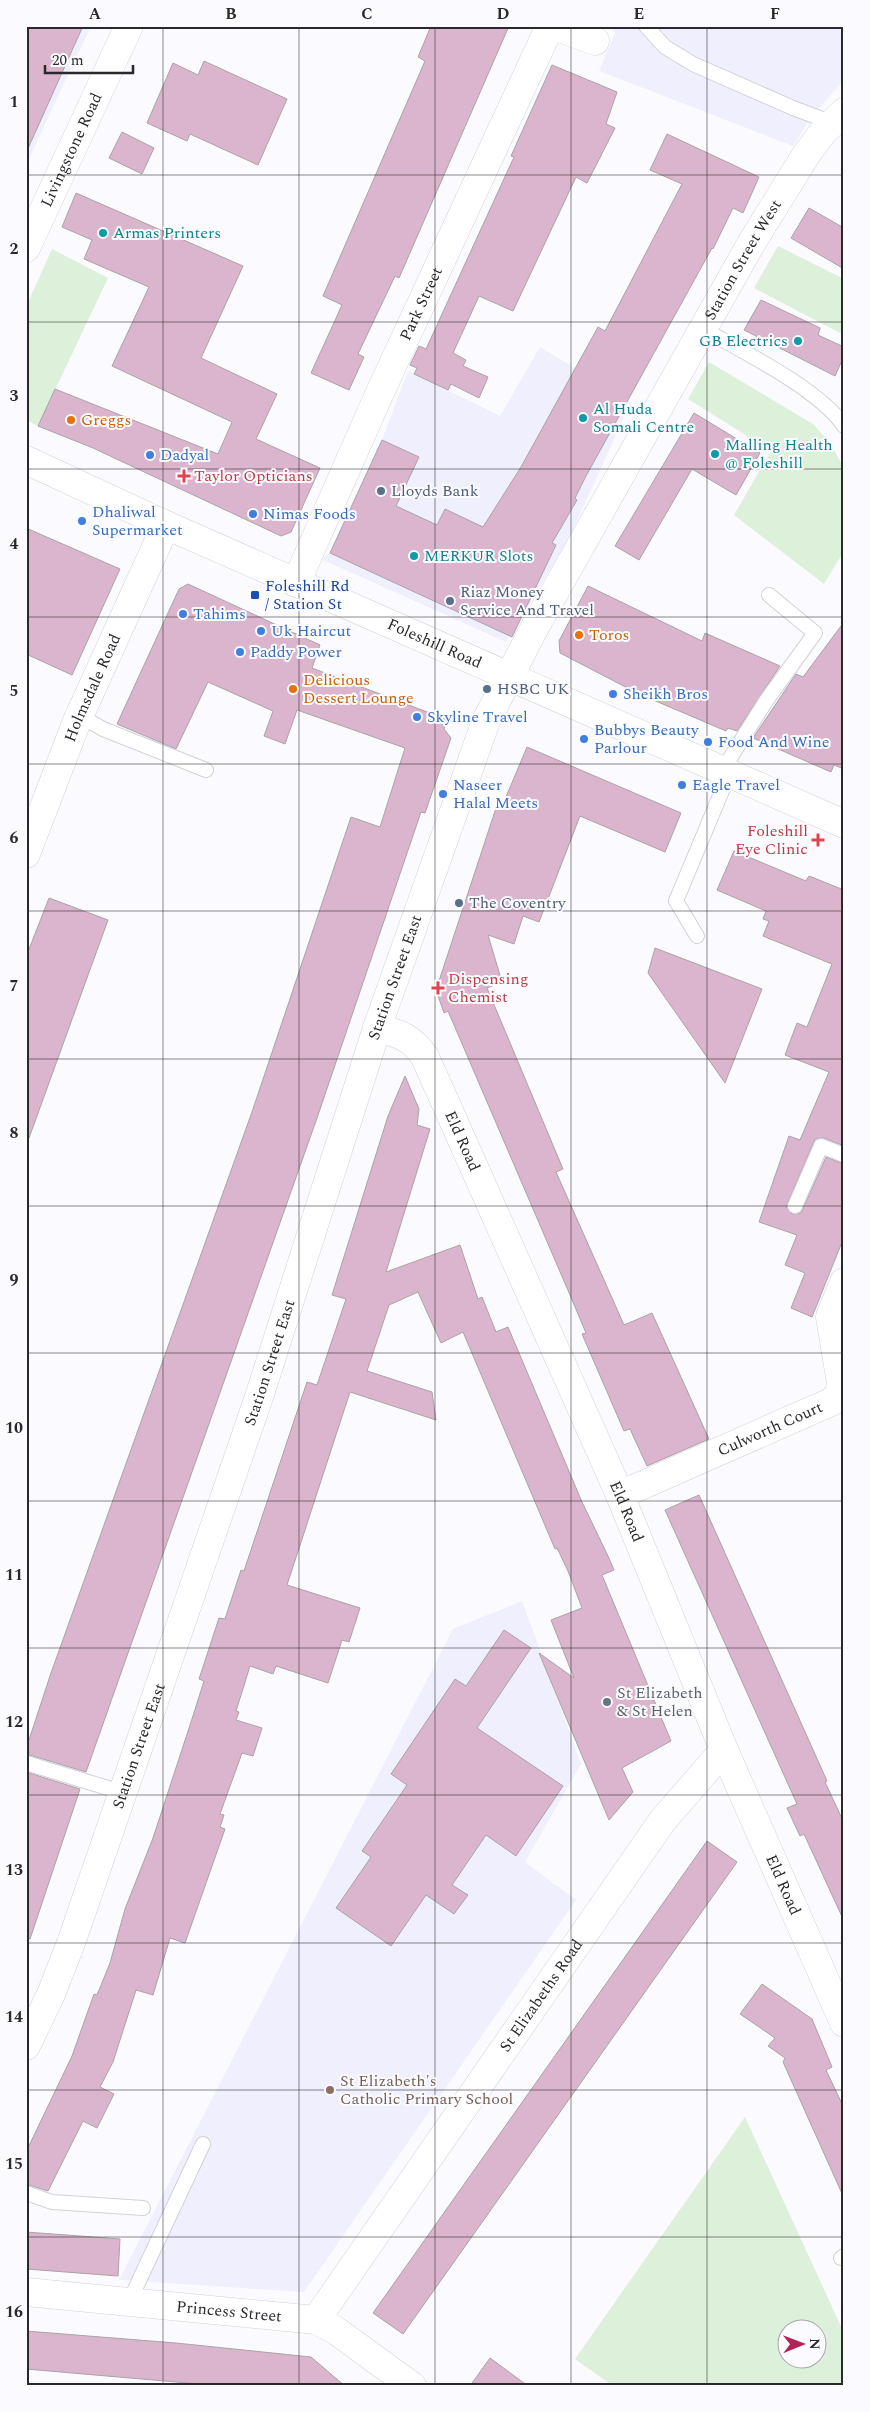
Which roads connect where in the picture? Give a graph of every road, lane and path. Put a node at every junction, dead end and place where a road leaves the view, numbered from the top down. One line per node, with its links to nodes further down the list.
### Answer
1 (128, 26): 7 (street, Livingstone Road)
2 (550, 26): 12 (street, Park Street)
3 (554, 26): 5 (street)
4 (646, 26): 6 (lane)
5 (595, 41)
6 (838, 118): 8 (street, Station Street West)
7 (26, 248)
8 (703, 329): 9 (lane); 14 (street, Station Street West)
9 (844, 426)
10 (26, 460): 11 (street, Foleshill Road)
11 (166, 526): 12 (street, Foleshill Road); 15 (street, Holmsdale Road)
12 (296, 583): 14 (street, Foleshill Road)
13 (769, 595): 17 (lane)
14 (507, 677): 17 (street, Foleshill Road); 21 (street, Station Street East)
15 (80, 716): 16 (lane); 19 (street, Holmsdale Road)
16 (206, 770)
17 (726, 773): 18 (street, Foleshill Road); 20 (lane)
18 (844, 824)
19 (26, 854)
20 (697, 936)
21 (378, 1028): 25 (street, Eld Road); 28 (street, Station Street East)
22 (844, 1155): 23 (lane)
23 (795, 1206)
24 (844, 1282): 25 (street, Culworth Court)
25 (620, 1495): 26 (street, Eld Road)
26 (724, 1750): 29 (street, Eld Road); 36 (street, St Elizabeths Road)
27 (26, 1763): 28 (lane)
28 (121, 1792): 30 (street, Station Street East)
29 (844, 2023)
30 (26, 2046)
31 (203, 2144): 35 (lane)
32 (26, 2193): 33 (lane)
33 (143, 2208)
34 (26, 2292): 35 (street, Princess Street)
35 (129, 2302): 36 (street, Princess Street)
36 (316, 2320): 37 (street, Princess Street)
37 (412, 2386)

